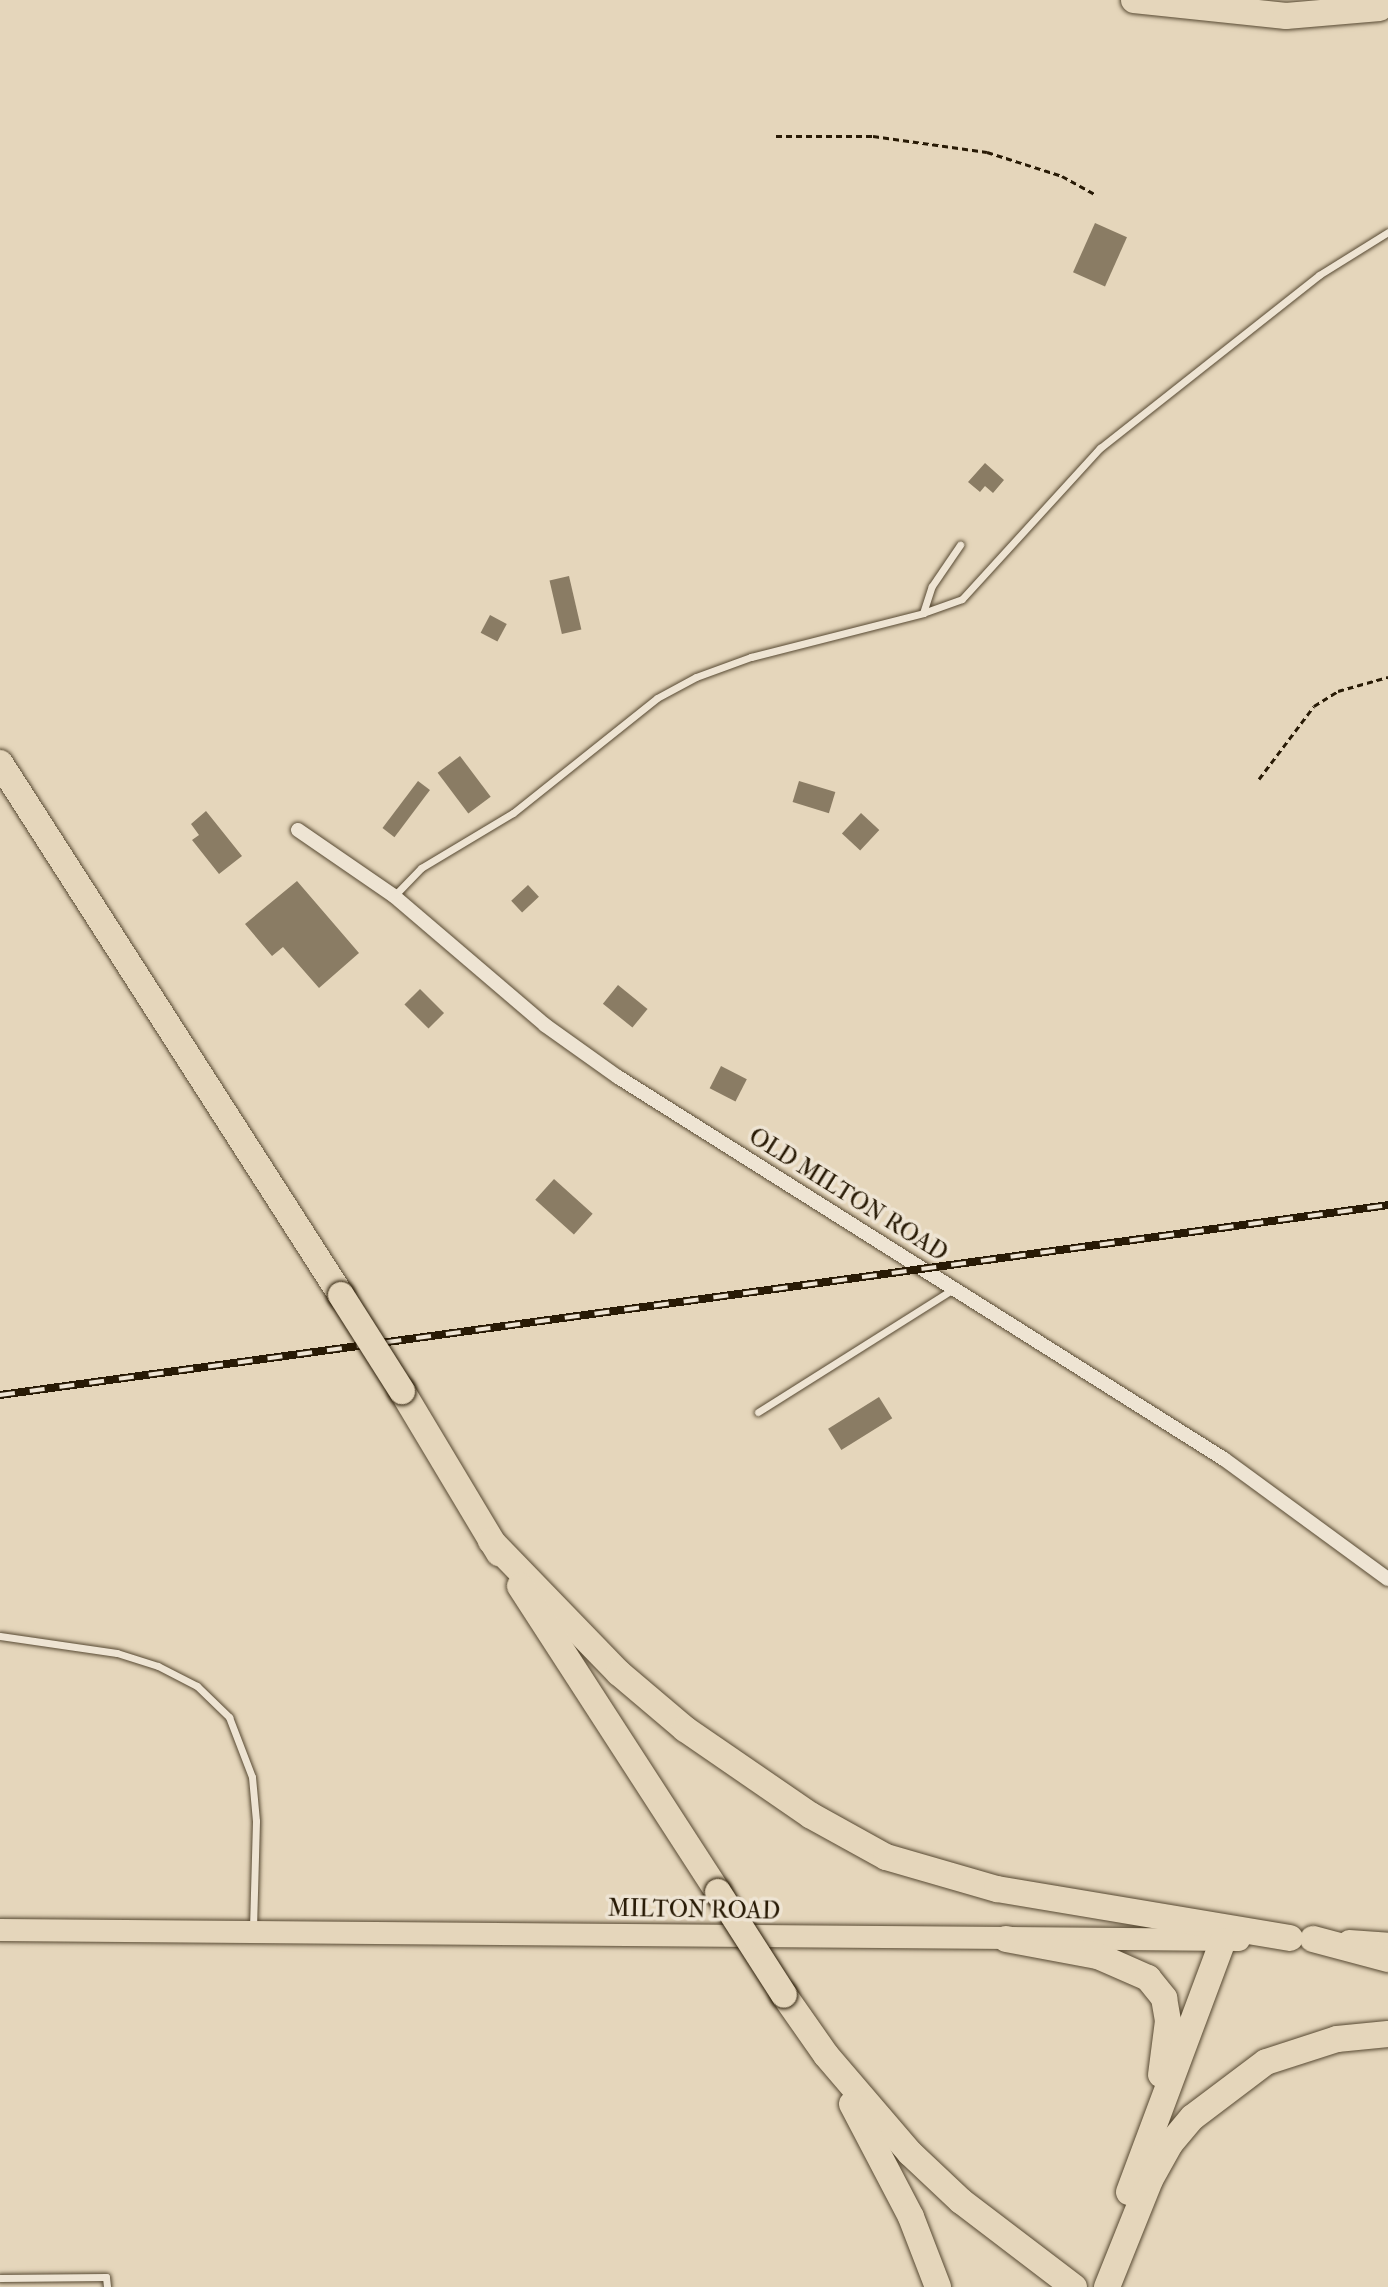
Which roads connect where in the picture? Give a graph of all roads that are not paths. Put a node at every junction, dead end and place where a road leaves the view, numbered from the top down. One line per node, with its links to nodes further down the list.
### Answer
1 (1134, 0): 3 (highway)
2 (1296, 0): 3 (highway)
3 (1384, 8)
4 (1388, 232): 6 (lane)
5 (960, 545): 6 (lane)
6 (923, 613): 9 (lane)
7 (0, 763): 12 (highway, bridge)
8 (298, 830): 9 (street, OLD MILTON ROAD)
9 (394, 896): 10 (street, OLD MILTON ROAD)
10 (955, 1288): 11 (lane); 13 (street, OLD MILTON ROAD)
11 (758, 1412)
12 (491, 1541): 17 (highway); 23 (highway, bridge)
13 (1388, 1579)
14 (0, 1636): 16 (lane)
15 (0, 1930): 16 (main road, MILTON ROAD)
16 (253, 1932): 18 (main road, MILTON ROAD)
17 (1301, 1938): 19 (main road, MILTON ROAD); 20 (main road, MILTON ROAD); 21 (highway)
18 (1006, 1939): 19 (main road, MILTON ROAD); 24 (highway)
19 (1223, 1941): 24 (highway)
20 (1388, 1944)
21 (1388, 1959)
22 (1388, 2034): 29 (highway)
23 (826, 2055): 26 (highway); 28 (highway)
24 (1150, 2132): 29 (highway)
25 (0, 2278): 27 (lane)
26 (1066, 2282)
27 (107, 2287)
28 (938, 2287)
29 (1105, 2287)

